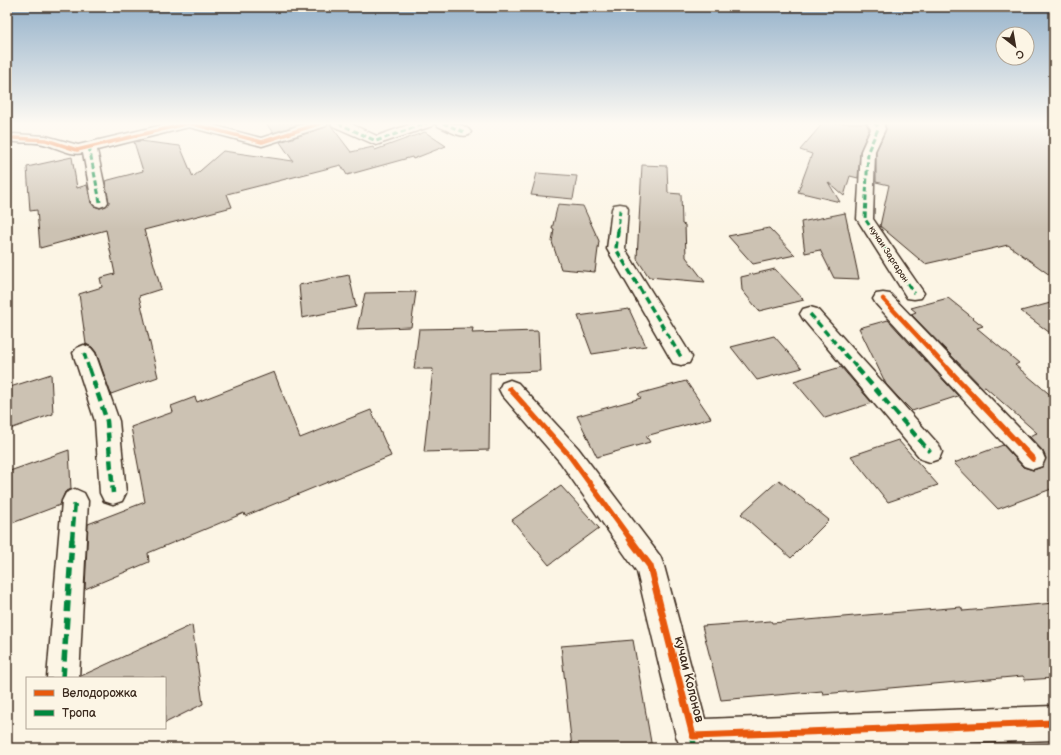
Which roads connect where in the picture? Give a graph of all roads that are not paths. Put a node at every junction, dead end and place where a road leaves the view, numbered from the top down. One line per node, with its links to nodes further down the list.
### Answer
1 (91, 158): 3 (street)
2 (868, 158): 5 (street, кучаи Заргарон)
3 (100, 202)
4 (620, 209): 9 (street)
5 (914, 293)
6 (883, 299): 12 (street)
7 (810, 314): 11 (street)
8 (84, 353): 13 (street)
9 (681, 358)
10 (510, 389): 17 (street, кучаи Колонов)
11 (930, 452)
12 (1033, 459)
13 (113, 493)
14 (75, 501): 15 (street)
15 (63, 677)
16 (1054, 723): 17 (street, кучаи Колонов)
17 (694, 742)

